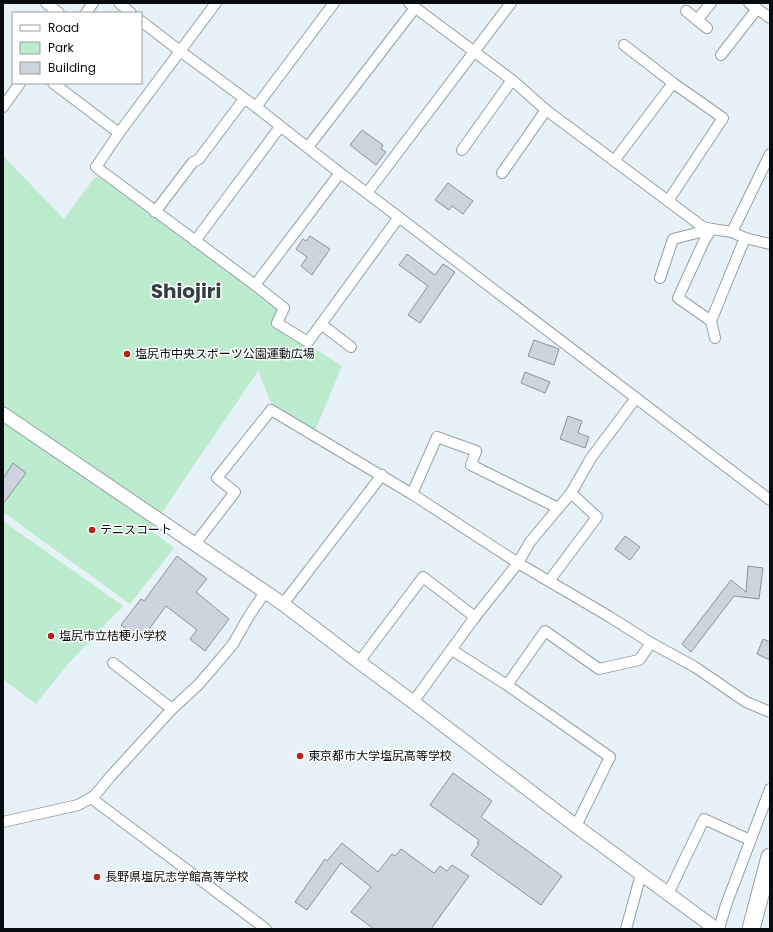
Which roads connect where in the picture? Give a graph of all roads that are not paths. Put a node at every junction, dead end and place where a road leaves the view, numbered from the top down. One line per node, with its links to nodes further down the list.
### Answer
1 (46, 3): 10 (street)
2 (94, 3): 11 (street)
3 (216, 3): 17 (street)
4 (334, 3): 26 (street)
5 (511, 3): 18 (street)
6 (711, 3): 13 (street)
7 (412, 5): 18 (street); 30 (street)
8 (753, 6): 12 (street); 19 (street)
9 (686, 11): 13 (street)
10 (58, 12)
11 (87, 12)
12 (770, 18)
13 (697, 20): 15 (street)
14 (142, 22): 17 (street)
15 (707, 28)
16 (624, 45): 21 (street)
17 (180, 51): 24 (street); 29 (street)
18 (474, 52): 20 (street); 36 (street)
19 (721, 55)
20 (512, 80): 27 (street); 31 (street)
21 (673, 83): 33 (street); 37 (street)
22 (19, 84): 25 (street)
23 (54, 84): 29 (street)
24 (244, 99): 26 (street); 38 (street)
25 (3, 107)
26 (256, 107): 28 (street)
27 (546, 110): 33 (street); 35 (street)
28 (280, 127): 30 (street); 43 (street)
29 (119, 133): 38 (street)
30 (308, 147): 34 (street)
31 (462, 150)
32 (770, 154): 41 (street)
33 (614, 161): 37 (street)
34 (340, 173): 36 (street); 46 (street)
35 (502, 173)
36 (367, 193): 39 (street)
37 (668, 201): 40 (street)
38 (155, 212): 43 (street)
39 (399, 217): 48 (street); 51 (street)
40 (712, 229): 41 (street); 45 (street); 47 (street)
41 (732, 232): 42 (street)
42 (745, 238): 44 (street); 47 (street)
43 (195, 241): 46 (street)
44 (770, 244)
45 (660, 278)
46 (255, 285): 48 (street)
47 (711, 321): 49 (street)
48 (321, 324): 50 (street)
49 (715, 338)
50 (351, 346)
51 (636, 398): 54 (street); 56 (street)
52 (3, 414): 58 (street)
53 (382, 475): 55 (street); 58 (street); 62 (street)
54 (570, 493): 57 (street); 60 (street)
55 (412, 494): 57 (street); 59 (street)
56 (770, 500)
57 (558, 508): 59 (street)
58 (195, 544): 61 (street)
59 (518, 563): 60 (street); 63 (street)
60 (549, 581): 64 (street)
61 (265, 592): 62 (street); 70 (street)
62 (283, 604): 66 (street)
63 (475, 617): 65 (street); 66 (street)
64 (651, 642): 68 (street); 71 (street)
65 (452, 650): 68 (street); 69 (street)
66 (359, 662): 69 (street)
67 (113, 663): 70 (street)
68 (507, 685): 75 (street)
69 (413, 702): 75 (street)
70 (172, 709): 73 (street)
71 (770, 712)
72 (770, 789): 76 (street)
73 (91, 798): 74 (street); 80 (street)
74 (3, 822)
75 (576, 826): 78 (street)
76 (750, 840): 79 (street); 82 (street)
77 (770, 861): 83 (highway)
78 (641, 874): 79 (street); 81 (street)
79 (668, 894): 82 (street)
80 (266, 929)
81 (626, 929)
82 (717, 929)
83 (752, 929)

